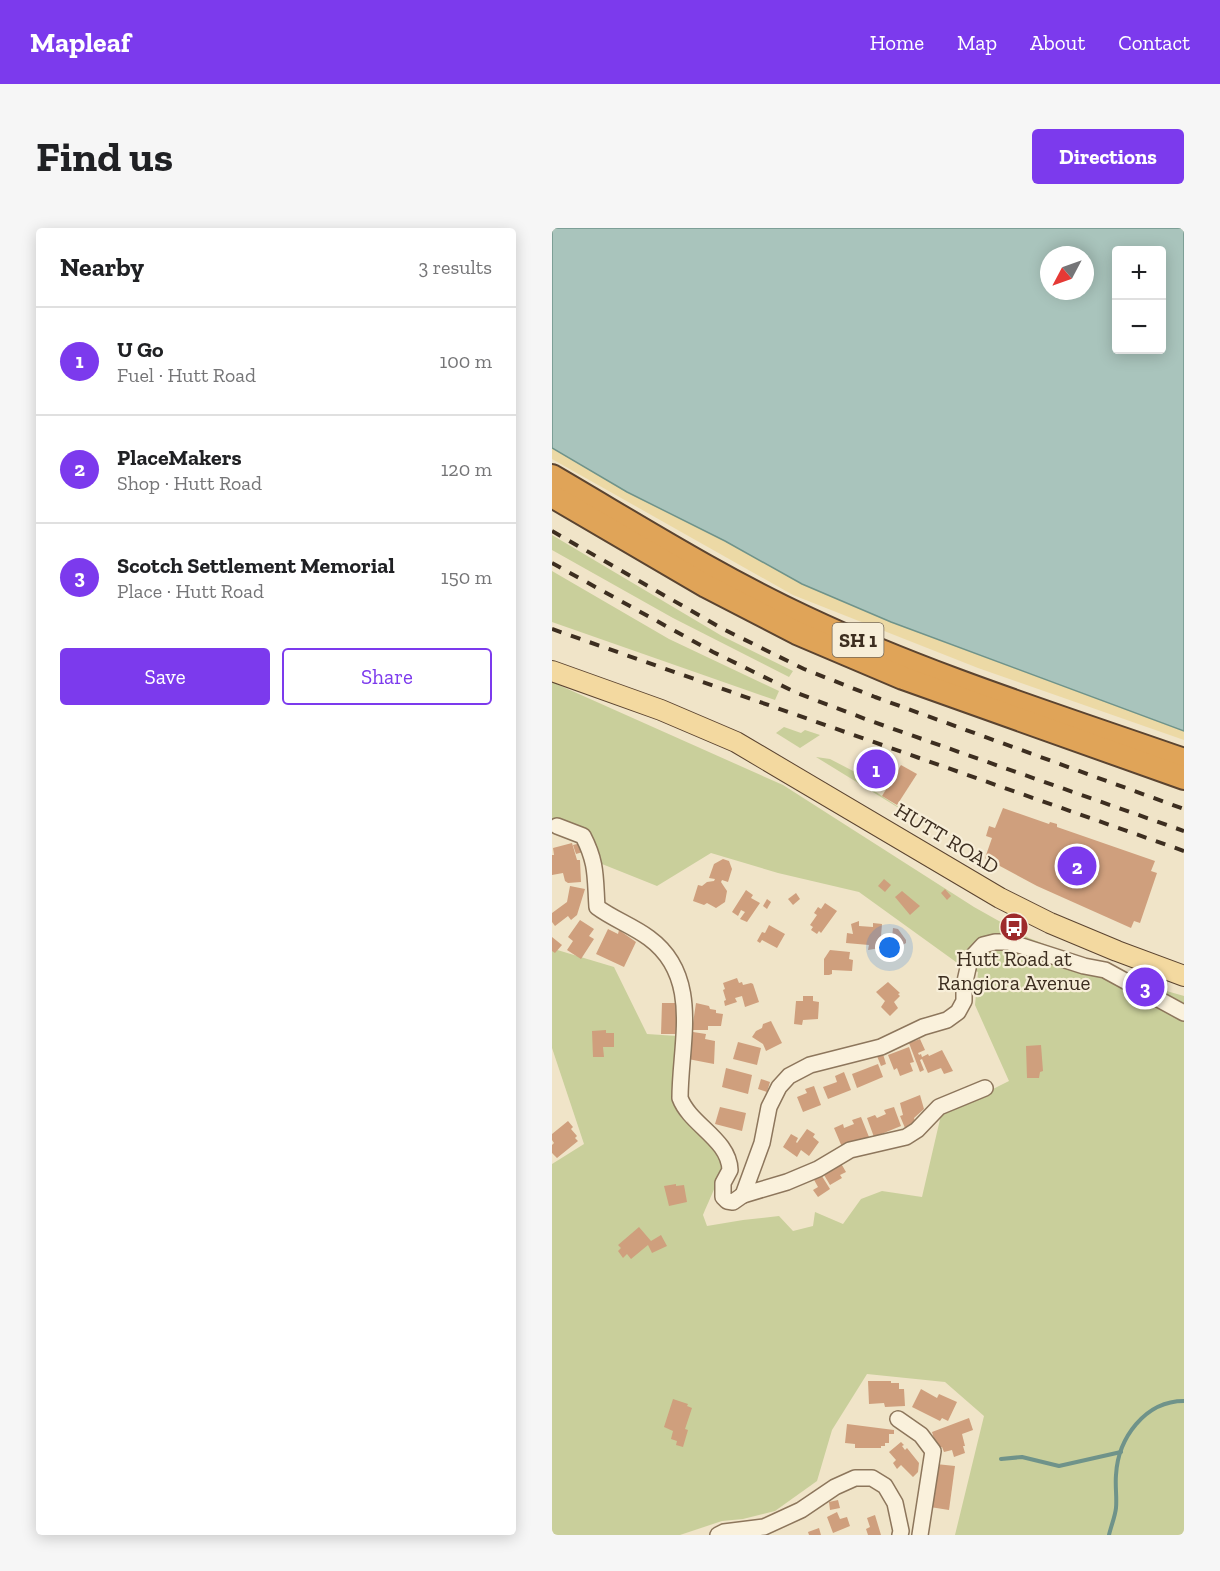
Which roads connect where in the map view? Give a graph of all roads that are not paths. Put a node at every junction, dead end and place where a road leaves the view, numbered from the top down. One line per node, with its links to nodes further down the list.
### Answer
1 (552, 476): 6 (highway, SH 1)
2 (552, 496): 7 (highway, SH 1)
3 (552, 658): 5 (main road, HUTT ROAD)
4 (552, 671): 5 (main road, HUTT ROAD)
5 (661, 710): 9 (main road, HUTT ROAD)
6 (1184, 760)
7 (1184, 777)
8 (557, 826): 14 (street)
9 (1117, 951): 10 (street); 11 (main road, HUTT ROAD)
10 (1105, 970): 12 (street); 14 (street)
11 (1184, 976)
12 (1184, 1013)
13 (985, 1088): 14 (street)
14 (742, 1195)
15 (898, 1419): 18 (street)
16 (718, 1535): 17 (street)
17 (900, 1535)
18 (920, 1535)

